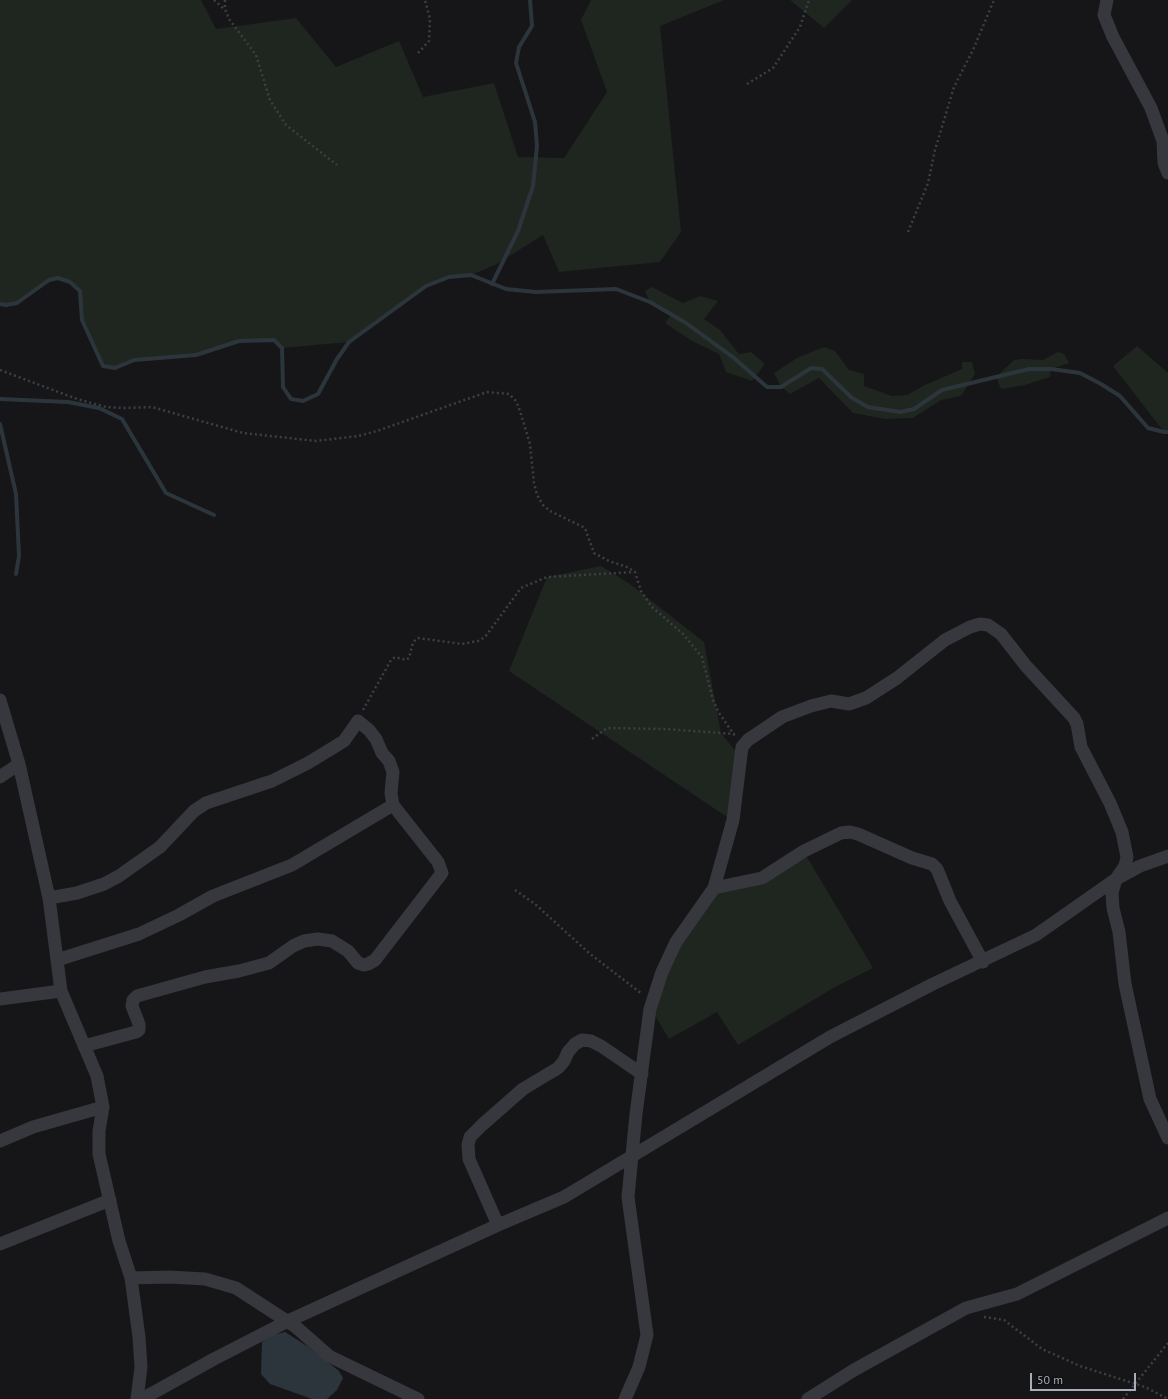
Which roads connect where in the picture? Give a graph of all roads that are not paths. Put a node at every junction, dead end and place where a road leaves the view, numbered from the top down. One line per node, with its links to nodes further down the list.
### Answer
1 (1107, 0): 2 (street)
2 (1168, 173)
3 (0, 700): 4 (street)
4 (19, 764): 5 (street); 10 (street)
5 (0, 777)
6 (393, 805): 10 (street); 11 (street); 15 (street)
7 (1168, 856): 8 (street)
8 (1116, 879): 9 (street); 12 (street); 18 (street)
9 (714, 888): 12 (street); 16 (street)
10 (49, 898): 11 (street)
11 (57, 960): 13 (street)
12 (983, 962): 20 (street)
13 (61, 991): 14 (street); 15 (street)
14 (0, 999)
15 (84, 1046): 17 (street)
16 (642, 1074): 20 (street); 23 (street)
17 (103, 1107): 19 (street); 21 (street)
18 (1168, 1138)
19 (0, 1141)
20 (633, 1156): 23 (street); 30 (street)
21 (110, 1200): 24 (street); 25 (street)
22 (1168, 1218): 31 (street)
23 (498, 1225): 26 (street)
24 (0, 1244)
25 (131, 1278): 26 (street); 27 (street)
26 (288, 1321): 28 (street); 29 (street)
27 (137, 1399)
28 (142, 1399)
29 (418, 1399)
30 (625, 1399)
31 (808, 1399)

